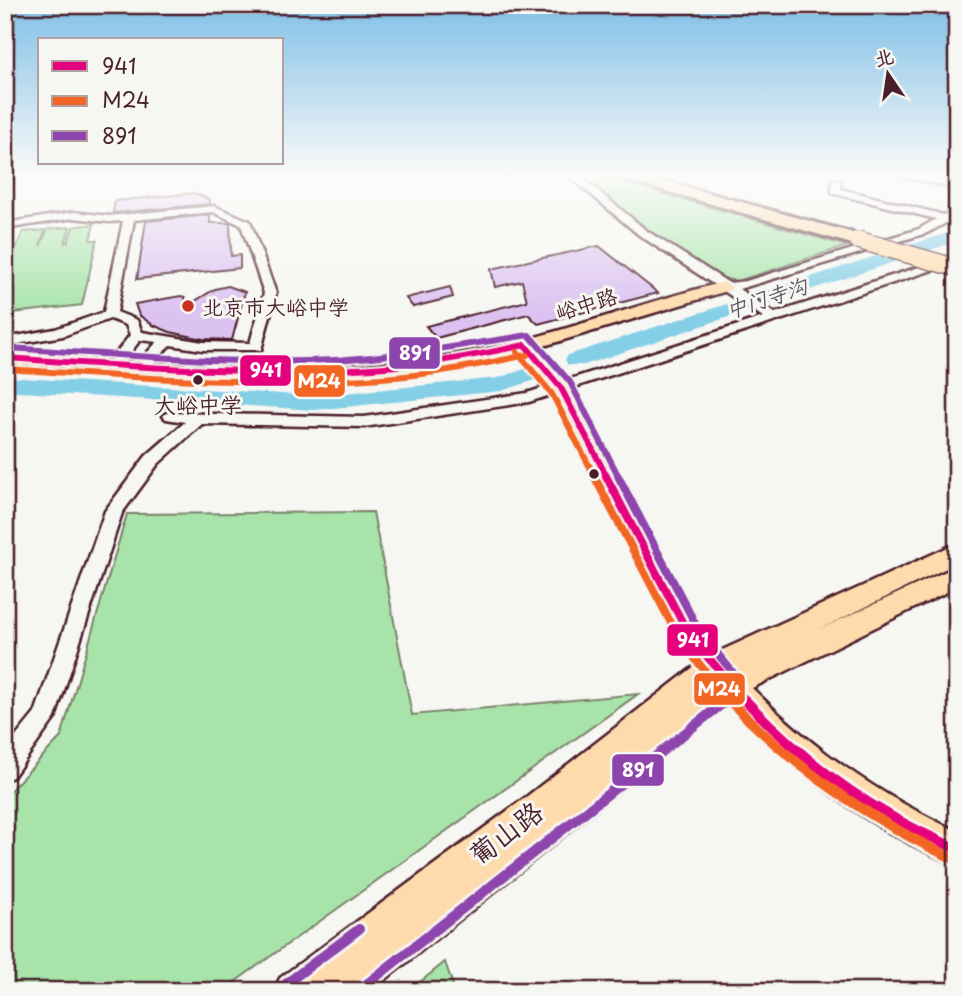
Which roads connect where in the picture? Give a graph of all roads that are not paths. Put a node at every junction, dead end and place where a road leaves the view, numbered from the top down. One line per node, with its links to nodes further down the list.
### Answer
1 (33, 221): 8 (street)
2 (128, 221): 13 (street)
3 (243, 221): 16 (street)
4 (629, 221): 12 (street)
5 (802, 221): 9 (highway)
6 (807, 221): 9 (highway)
7 (941, 221): 12 (street, 峪中路)
8 (5, 226)
9 (865, 238): 10 (highway); 11 (highway, bridge)
10 (957, 260): 14 (street)
11 (957, 268)
12 (729, 290): 14 (street); 18 (main road, 峪中路)
13 (110, 314): 15 (street); 17 (street)
14 (772, 317): 22 (street)
15 (137, 335): 16 (street); 20 (street)
16 (166, 341): 21 (street)
17 (5, 342)
18 (525, 345): 21 (main road, 峪中路); 22 (main road)
19 (5, 358): 20 (main road, 峪中路)
20 (114, 365): 21 (main road, 峪中路)
21 (142, 366)
22 (561, 388): 24 (street); 27 (main road)
23 (171, 416): 24 (street)
24 (198, 419): 28 (street)
25 (957, 552): 27 (main road)
26 (957, 576): 27 (main road)
27 (721, 677): 29 (main road); 30 (main road, 葡山路); 31 (main road, 葡山路)
28 (5, 769)
29 (957, 849)
30 (293, 991)
31 (341, 991)

